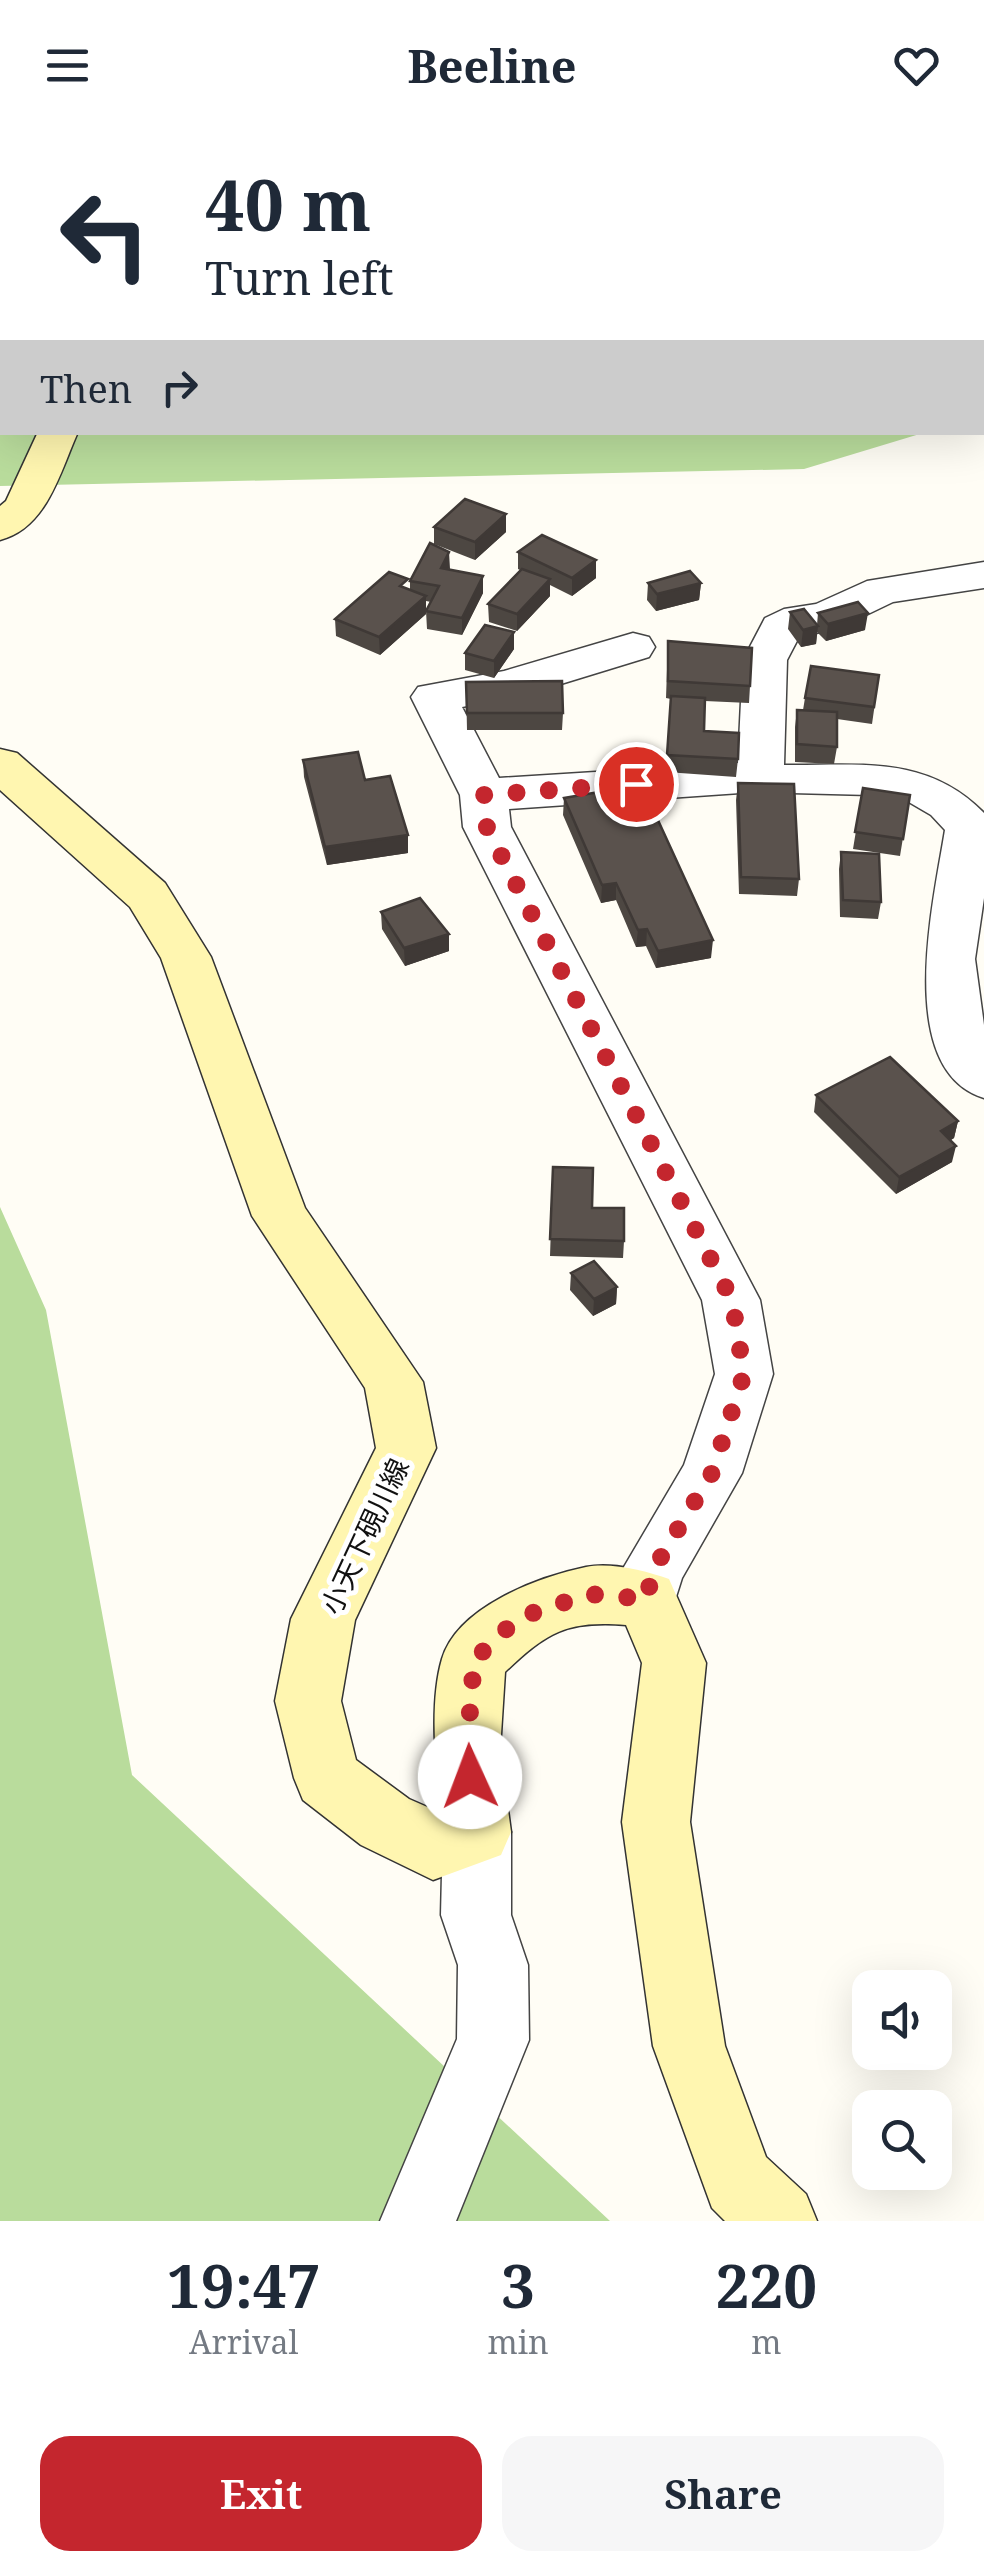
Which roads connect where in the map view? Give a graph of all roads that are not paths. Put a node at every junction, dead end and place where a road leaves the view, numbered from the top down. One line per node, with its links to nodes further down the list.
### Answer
1 (57, 435): 2 (main road)
2 (0, 527)
3 (984, 575): 6 (street)
4 (632, 647): 7 (street)
5 (0, 764): 10 (main road, 小天下硯川線)
6 (755, 778): 7 (street); 8 (street)
7 (484, 795): 9 (street)
8 (984, 1078)
9 (647, 1599): 10 (main road); 12 (main road)
10 (477, 1832): 11 (street)
11 (418, 2221)
12 (779, 2221)

